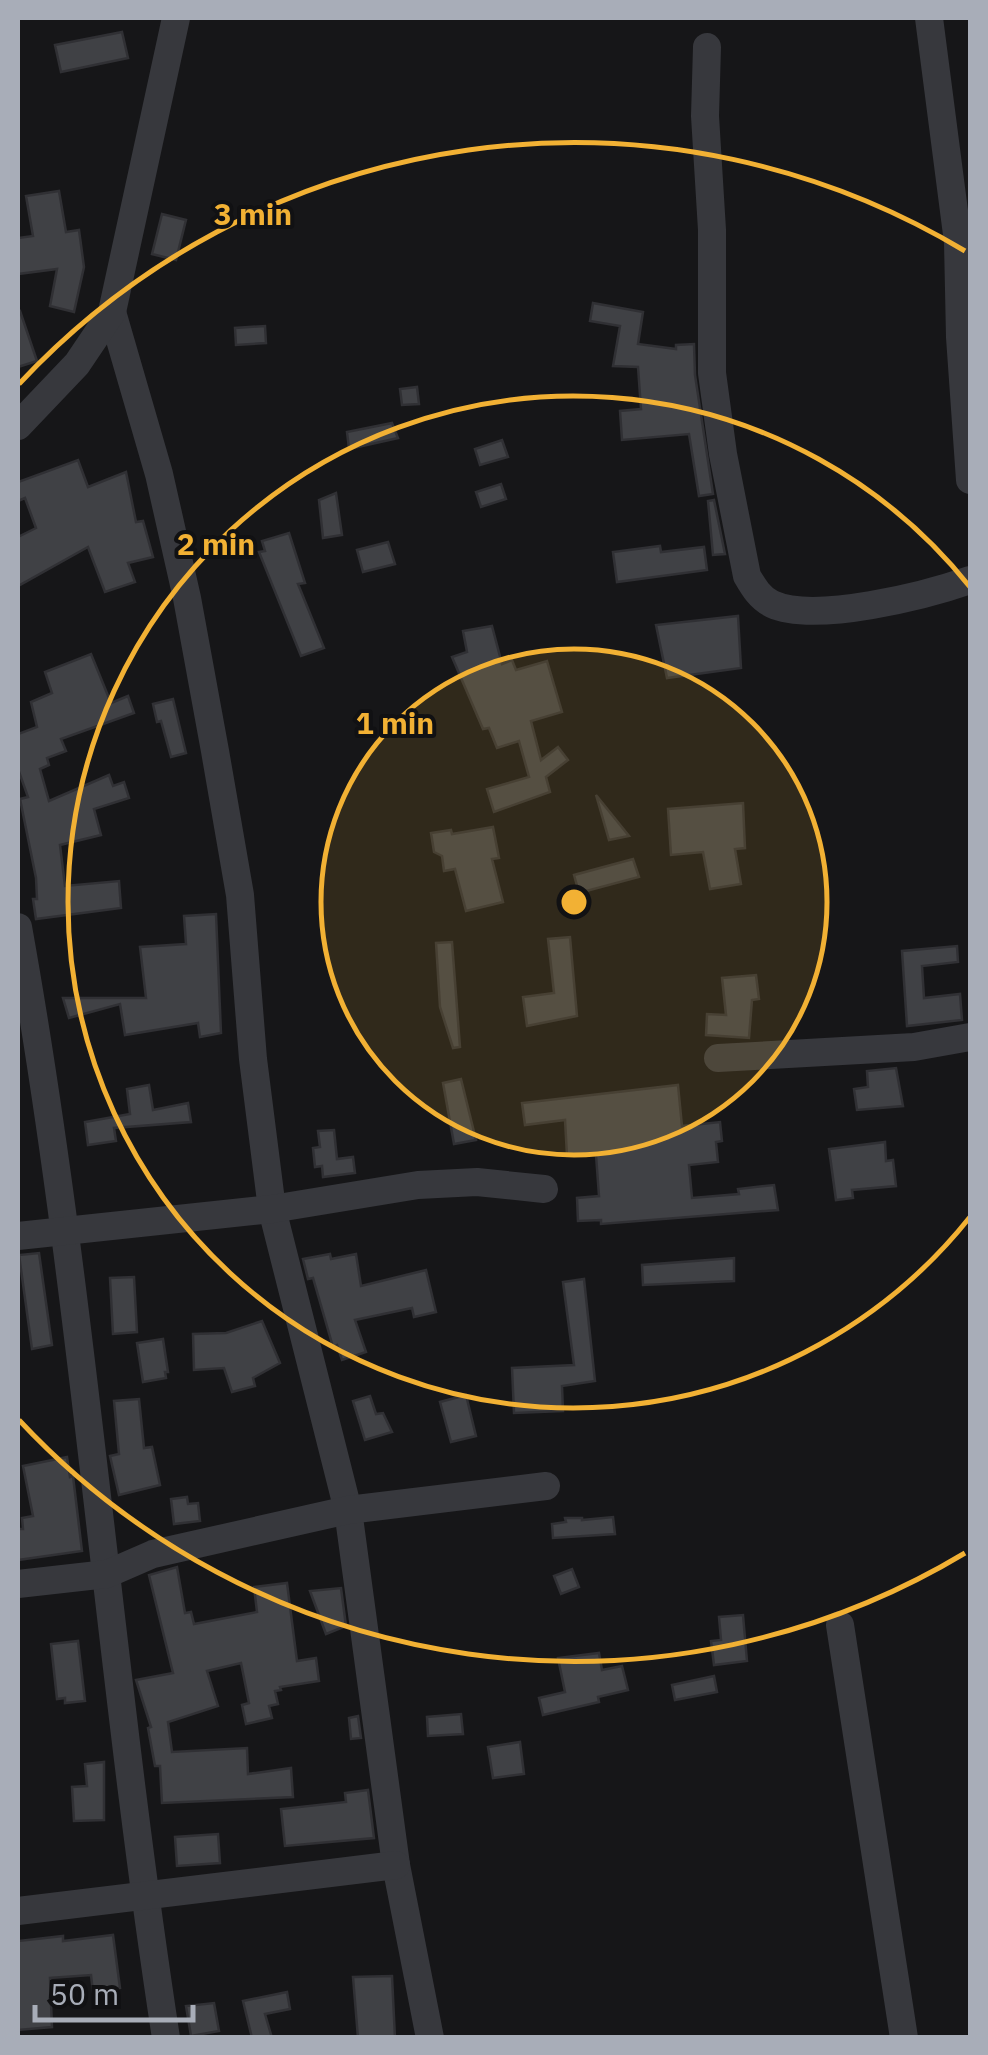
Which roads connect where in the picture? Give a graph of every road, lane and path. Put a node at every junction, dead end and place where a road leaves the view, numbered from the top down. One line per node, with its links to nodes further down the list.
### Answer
1 (176, 18): 4 (street)
2 (929, 18): 6 (street)
3 (708, 47): 7 (street)
4 (112, 312): 5 (street); 12 (street)
5 (18, 426)
6 (970, 480)
7 (970, 580)
8 (18, 927): 13 (street)
9 (970, 1037): 10 (street)
10 (718, 1058)
11 (544, 1189): 12 (street)
12 (272, 1209): 13 (street); 16 (street)
13 (64, 1232): 14 (street); 17 (street)
14 (18, 1236)
15 (546, 1486): 16 (street)
16 (348, 1510): 17 (street); 20 (street)
17 (107, 1574): 18 (street); 21 (street)
18 (18, 1584)
19 (840, 1625): 25 (street)
20 (396, 1865): 21 (street); 24 (street)
21 (144, 1894): 22 (street); 23 (street)
22 (18, 1912)
23 (166, 2038)
24 (430, 2038)
25 (904, 2038)

